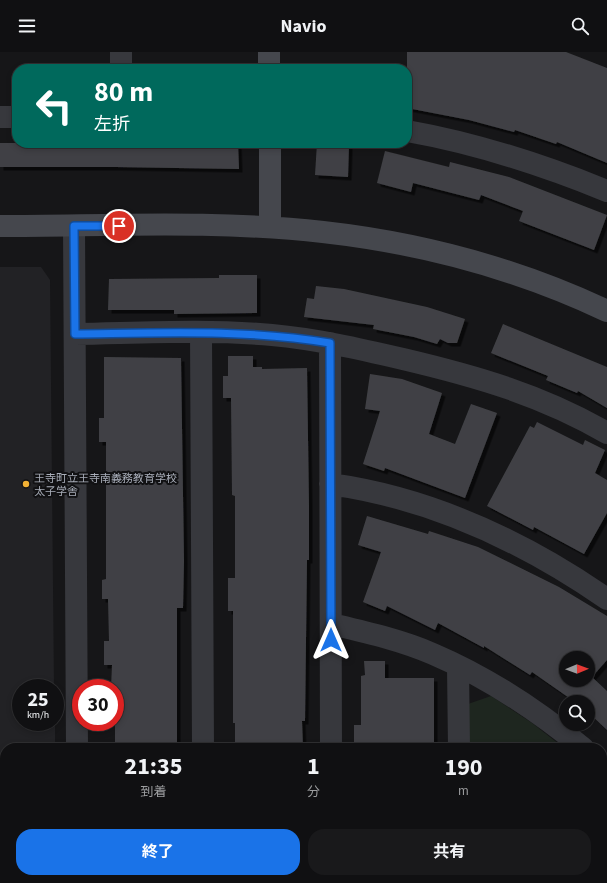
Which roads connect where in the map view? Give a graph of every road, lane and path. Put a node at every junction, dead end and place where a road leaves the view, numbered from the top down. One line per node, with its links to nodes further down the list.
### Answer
1 (121, 52): 3 (street)
2 (269, 52): 4 (street)
3 (121, 64)
4 (269, 64)
5 (0, 117): 6 (street)
6 (12, 117)
7 (412, 133): 9 (street)
8 (270, 148): 12 (street)
9 (607, 191)
10 (0, 226): 11 (street)
11 (74, 226): 12 (street); 15 (street)
12 (270, 227): 13 (street)
13 (607, 311)
14 (201, 332): 15 (street); 16 (street); 23 (street)
15 (75, 334): 22 (street)
16 (330, 343): 17 (street); 18 (street)
17 (607, 433)
18 (330, 484): 19 (street); 20 (street)
19 (607, 599)
20 (331, 624): 21 (street); 24 (street)
21 (458, 667): 25 (street); 26 (street)
22 (77, 743)
23 (203, 743)
24 (332, 743)
25 (459, 743)
26 (576, 743)

